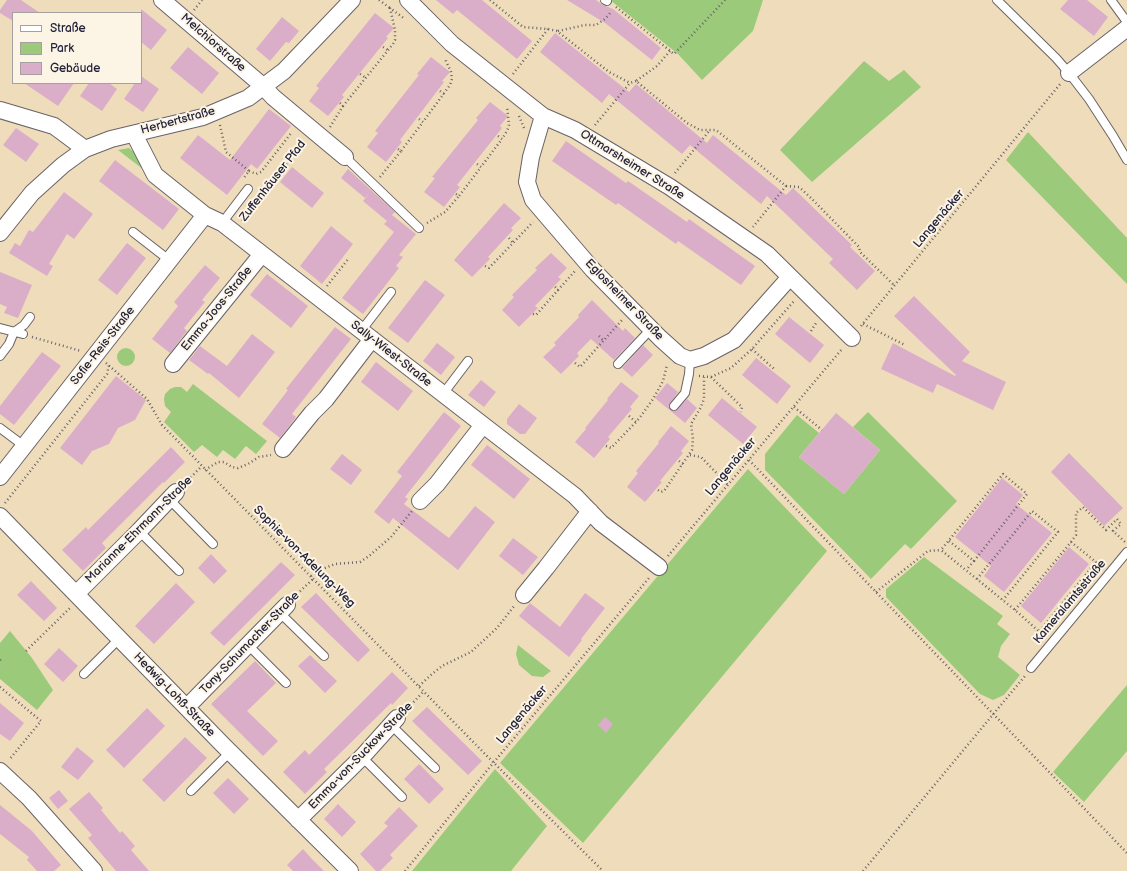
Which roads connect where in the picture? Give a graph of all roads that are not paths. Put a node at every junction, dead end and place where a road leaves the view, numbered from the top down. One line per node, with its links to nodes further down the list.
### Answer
1 (162, 0): 9 (street, Melchiorstraße)
2 (352, 0): 9 (street, Herbertstraße)
3 (408, 0): 11 (street, Ottmarsheimer Straße)
4 (997, 0): 8 (lane)
5 (1111, 0): 6 (lane)
6 (1127, 22)
7 (1127, 28): 8 (street)
8 (1069, 73): 15 (lane)
9 (263, 86): 12 (street, Herbertstraße); 14 (street, Zuffenhäuser Pfad)
10 (0, 110): 13 (street)
11 (543, 116): 24 (street, Ottmarsheimer Straße); 28 (street, Eglosheimer Straße)
12 (134, 134): 13 (street, Herbertstraße); 17 (street, Sally-Wiest-Straße)
13 (85, 149): 21 (street, Herbertstraße)
14 (345, 157): 19 (lane)
15 (1127, 160)
16 (248, 189): 18 (lane)
17 (205, 214): 18 (street, Sally-Wiest-Straße); 23 (street, Sofie-Reis-Straße)
18 (227, 228): 22 (street, Sally-Wiest-Straße)
19 (419, 228)
20 (133, 232): 23 (lane)
21 (0, 233)
22 (262, 254): 31 (street, Sally-Wiest-Straße); 36 (street, Emma-Joos-Straße)
23 (169, 260): 42 (street, Sofie-Reis-Straße)
24 (790, 277): 32 (street, Ottmarsheimer Straße); 34 (street)
25 (391, 292): 31 (lane)
26 (30, 317): 29 (lane)
27 (0, 328): 29 (lane)
28 (651, 329): 34 (street, Eglosheimer Straße); 37 (lane)
29 (14, 332): 30 (lane); 33 (lane)
30 (24, 334)
31 (366, 335): 38 (street, Sally-Wiest-Straße); 43 (street)
32 (852, 338)
33 (0, 356)
34 (690, 360): 39 (lane)
35 (468, 361): 38 (lane)
36 (173, 364)
37 (618, 364)
38 (443, 394): 40 (street, Sally-Wiest-Straße)
39 (674, 406)
40 (483, 425): 46 (street); 48 (street, Sally-Wiest-Straße)
41 (0, 428): 42 (lane)
42 (24, 446): 44 (street, Sofie-Reis-Straße)
43 (283, 449)
44 (0, 477)
45 (172, 495): 49 (street, Marianne-Ehrmann-Straße); 50 (lane)
46 (420, 501)
47 (2, 510): 55 (street, Hedwig-Lohß-Straße)
48 (590, 511): 52 (street, Sally-Wiest-Straße); 54 (street)
49 (139, 531): 53 (lane); 55 (street, Marianne-Ehrmann-Straße)
50 (213, 544)
51 (1127, 552): 60 (lane, Kameralamtsstraße)
52 (659, 567)
53 (179, 571)
54 (524, 595)
55 (78, 596): 57 (street, Hedwig-Lohß-Straße)
56 (283, 608): 58 (street, Tony-Schumacher-Straße); 59 (lane)
57 (119, 639): 61 (lane); 63 (street, Hedwig-Lohß-Straße)
58 (248, 645): 62 (lane); 63 (street, Tony-Schumacher-Straße)
59 (324, 656)
60 (1031, 668)
61 (84, 674)
62 (286, 683)
63 (187, 707): 65 (street, Hedwig-Lohß-Straße)
64 (394, 721): 66 (street, Emma-von-Suckow-Straße); 67 (lane)
65 (230, 752): 69 (lane); 71 (street, Hedwig-Lohß-Straße)
66 (362, 756): 70 (lane); 71 (street, Emma-von-Suckow-Straße)
67 (435, 768)
68 (0, 771): 73 (street)
69 (190, 791)
70 (402, 797)
71 (298, 820): 72 (street, Hedwig-Lohß-Straße)
72 (343, 867)
73 (94, 871)

